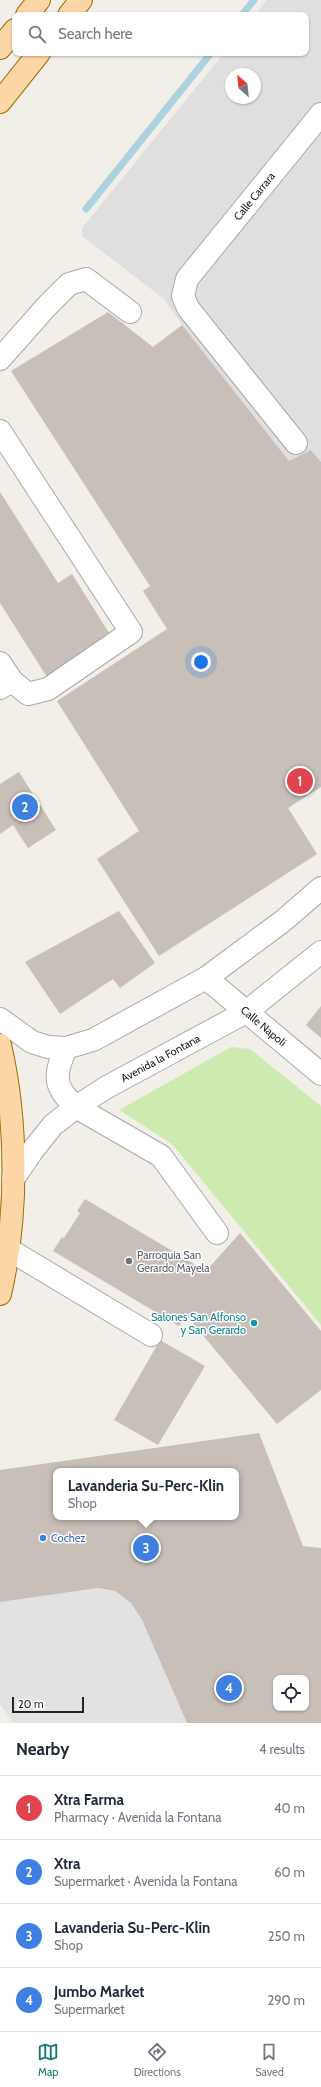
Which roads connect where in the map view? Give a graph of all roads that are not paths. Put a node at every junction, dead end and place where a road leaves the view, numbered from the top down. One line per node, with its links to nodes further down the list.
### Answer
1 (39, 0): 3 (main road)
2 (81, 0): 4 (main road)
3 (29, 12)
4 (71, 12)
5 (32, 56): 6 (main road)
6 (0, 102)
7 (318, 126): 11 (street, Calle Carrara)
8 (130, 312): 9 (street)
9 (0, 359)
10 (0, 431): 13 (street)
11 (296, 443)
12 (0, 662): 13 (street)
13 (6, 685)
14 (321, 888): 16 (street)
15 (321, 952): 17 (street, Avenida la Fontana)
16 (206, 978): 17 (street, Calle Napoli); 20 (street)
17 (246, 1012): 21 (street, Calle Napoli); 22 (street, Avenida la Fontana)
18 (0, 1019): 20 (street)
19 (0, 1045): 23 (main road)
20 (66, 1048): 22 (street)
21 (321, 1074)
22 (76, 1107): 23 (street, Avenida la Fontana); 24 (street)
23 (13, 1179): 25 (main road)
24 (217, 1233)
25 (8, 1249): 26 (main road); 27 (street)
26 (0, 1294)
27 (151, 1335)

